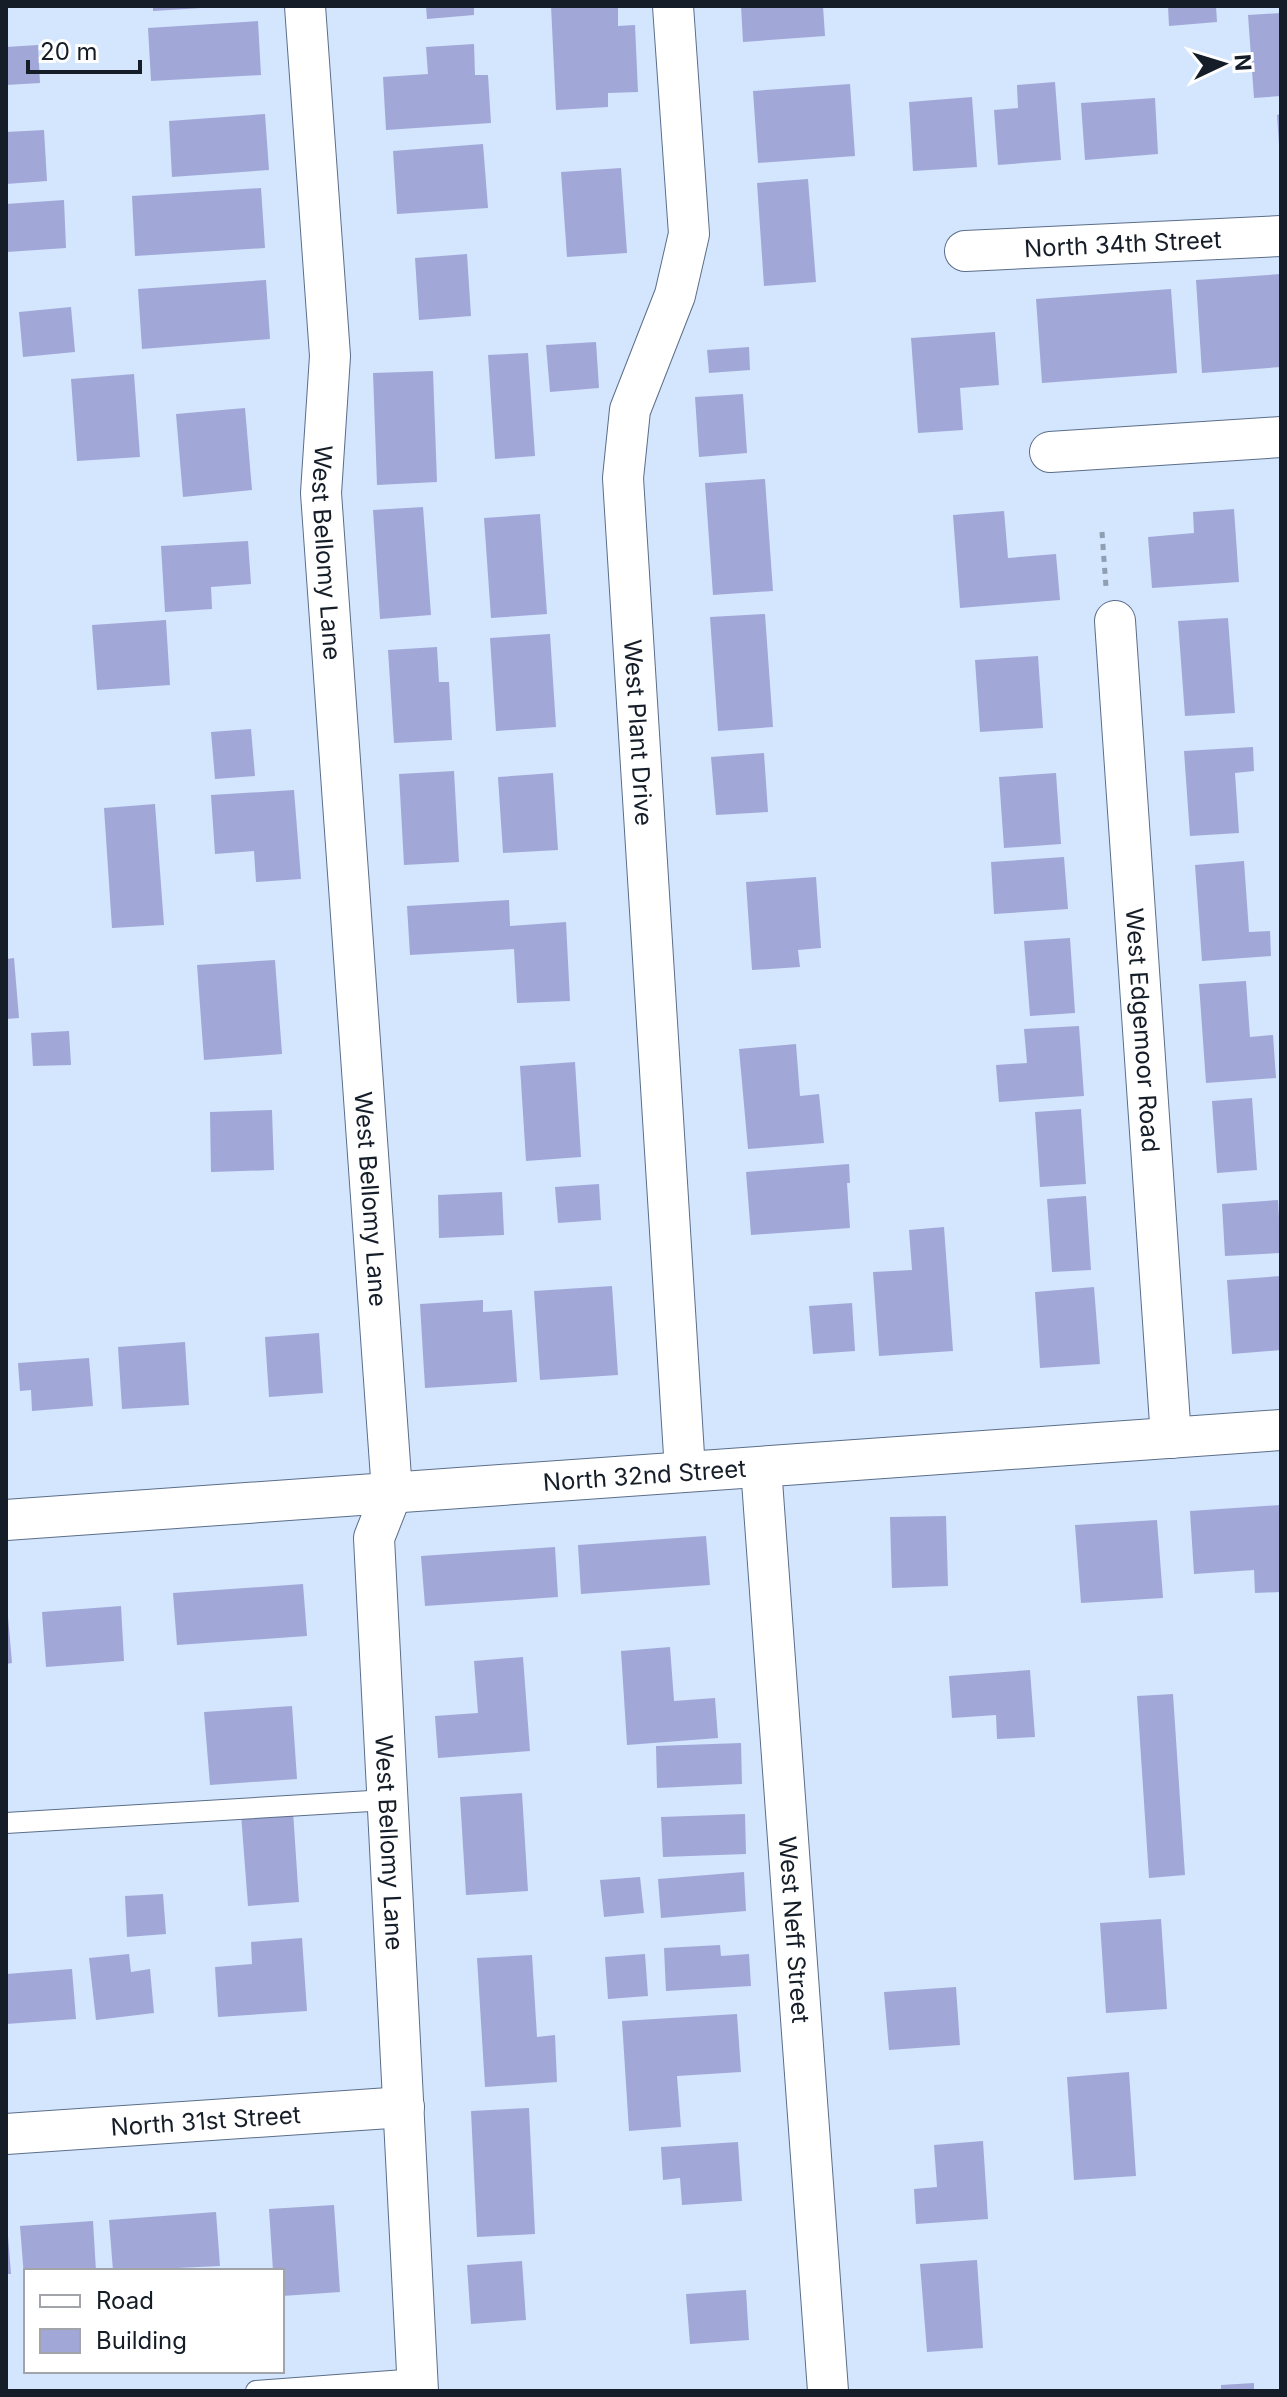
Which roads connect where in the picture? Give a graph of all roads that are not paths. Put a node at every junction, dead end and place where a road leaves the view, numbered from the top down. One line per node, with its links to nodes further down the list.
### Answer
1 (305, 6): 12 (street, West Bellomy Lane)
2 (673, 6): 11 (street, West Plant Drive)
3 (1281, 236): 4 (street, North 34th Street)
4 (965, 251)
5 (1281, 437): 6 (street)
6 (1050, 452)
7 (1111, 610): 9 (street, West Edgemoor Road)
8 (1281, 1430): 9 (street, North 32nd Street)
9 (1171, 1438): 10 (street, North 32nd Street)
10 (761, 1467): 11 (street, North 32nd Street); 20 (street, West Neff Street)
11 (685, 1471): 12 (street, North 32nd Street)
12 (392, 1492): 13 (street, North 32nd Street); 14 (street, West Bellomy Lane)
13 (6, 1520)
14 (387, 1800): 15 (lane); 16 (street, West Bellomy Lane)
15 (6, 1823)
16 (404, 2107): 17 (street, North 31st Street); 18 (street, West Bellomy Lane)
17 (6, 2134)
18 (418, 2385): 19 (lane)
19 (256, 2391)
20 (828, 2391)

